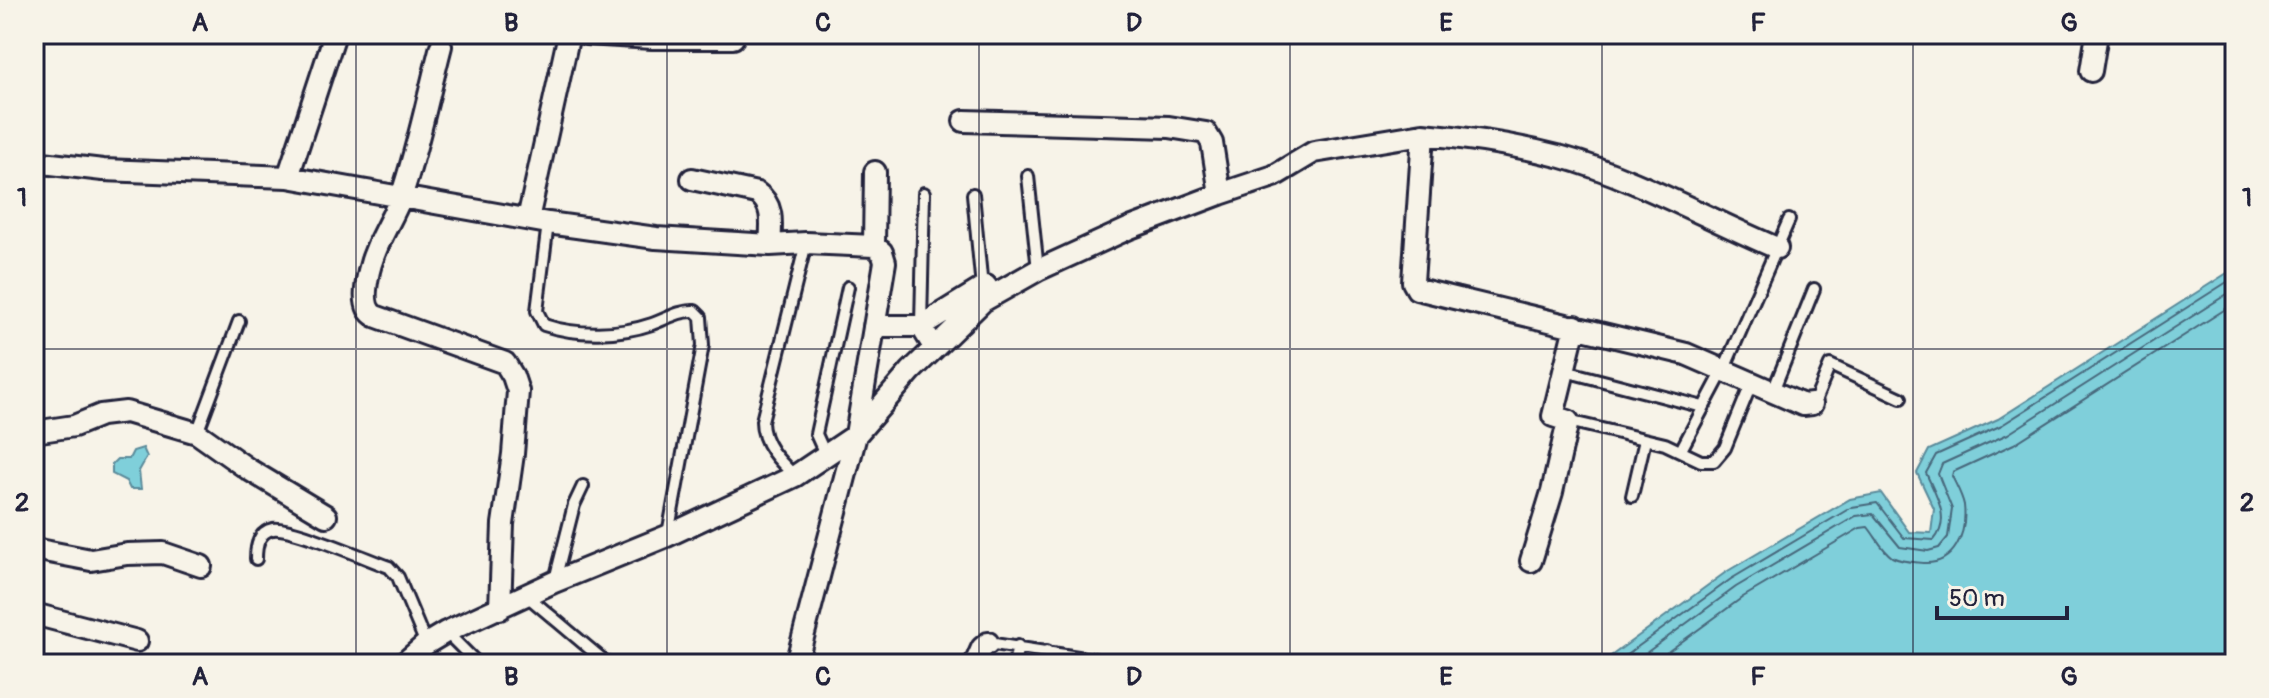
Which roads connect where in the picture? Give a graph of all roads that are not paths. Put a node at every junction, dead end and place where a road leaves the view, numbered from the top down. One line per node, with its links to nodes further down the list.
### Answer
1 (335, 34): 13 (street)
2 (569, 34): 20 (street)
3 (586, 34): 5 (street)
4 (2097, 34): 7 (street)
5 (733, 38)
6 (441, 46): 18 (street)
7 (2091, 71)
8 (964, 121): 17 (street)
9 (1423, 134): 17 (street); 25 (street); 33 (street)
10 (34, 162): 13 (street)
11 (875, 172): 24 (street)
12 (1028, 176): 26 (lane)
13 (288, 177): 18 (street)
14 (692, 179): 23 (street)
15 (924, 193): 32 (lane)
16 (973, 194): 29 (lane)
17 (1220, 194): 26 (street)
18 (400, 198): 20 (street); 60 (street)
19 (1789, 220): 25 (lane)
20 (538, 221): 23 (street); 53 (lane)
21 (1090, 234): 26 (street)
22 (806, 243): 23 (street); 24 (street); 49 (lane)
23 (770, 245)
24 (874, 246): 31 (street)
25 (1777, 248): 35 (lane)
26 (1038, 264): 29 (street)
27 (848, 287): 48 (lane)
28 (1814, 289): 38 (lane)
29 (982, 294): 32 (street); 34 (street)
30 (239, 321): 44 (lane)
31 (874, 326): 32 (street); 45 (street)
32 (921, 326): 34 (street)
33 (1575, 326): 35 (street); 36 (street)
34 (934, 347): 45 (street)
35 (1724, 369): 37 (street); 41 (lane)
36 (1565, 371): 41 (lane); 42 (street)
37 (1752, 381): 38 (street); 47 (lane)
38 (1773, 391): 40 (street)
39 (1901, 398): 40 (lane)
40 (1812, 404)
41 (1703, 407): 47 (lane)
42 (1568, 421): 46 (lane); 56 (street)
43 (34, 432): 44 (street)
44 (197, 433): 52 (street)
45 (856, 435): 48 (street); 72 (street)
46 (1645, 440): 47 (lane); 51 (lane)
47 (1681, 450)
48 (825, 454): 49 (street)
49 (795, 476): 53 (street)
50 (583, 486): 58 (lane)
51 (1632, 496)
52 (326, 516)
53 (667, 536): 58 (street)
54 (34, 549): 57 (street)
55 (256, 559): 65 (lane)
56 (1531, 561)
57 (201, 566)
58 (554, 582): 59 (street)
59 (526, 595): 60 (street); 71 (lane)
60 (500, 609): 62 (street)
61 (34, 614): 63 (street)
62 (446, 632): 65 (street); 70 (lane)
63 (137, 641)
64 (988, 643): 66 (lane); 73 (street)
65 (426, 644): 69 (street)
66 (1018, 646): 67 (lane); 74 (lane)
67 (1047, 651): 68 (lane); 75 (lane)
68 (1095, 662): 76 (lane)
69 (403, 664)
70 (478, 664)
71 (608, 664)
72 (796, 664)
73 (975, 664)
74 (1014, 664)
75 (1044, 664)
76 (1123, 664)

